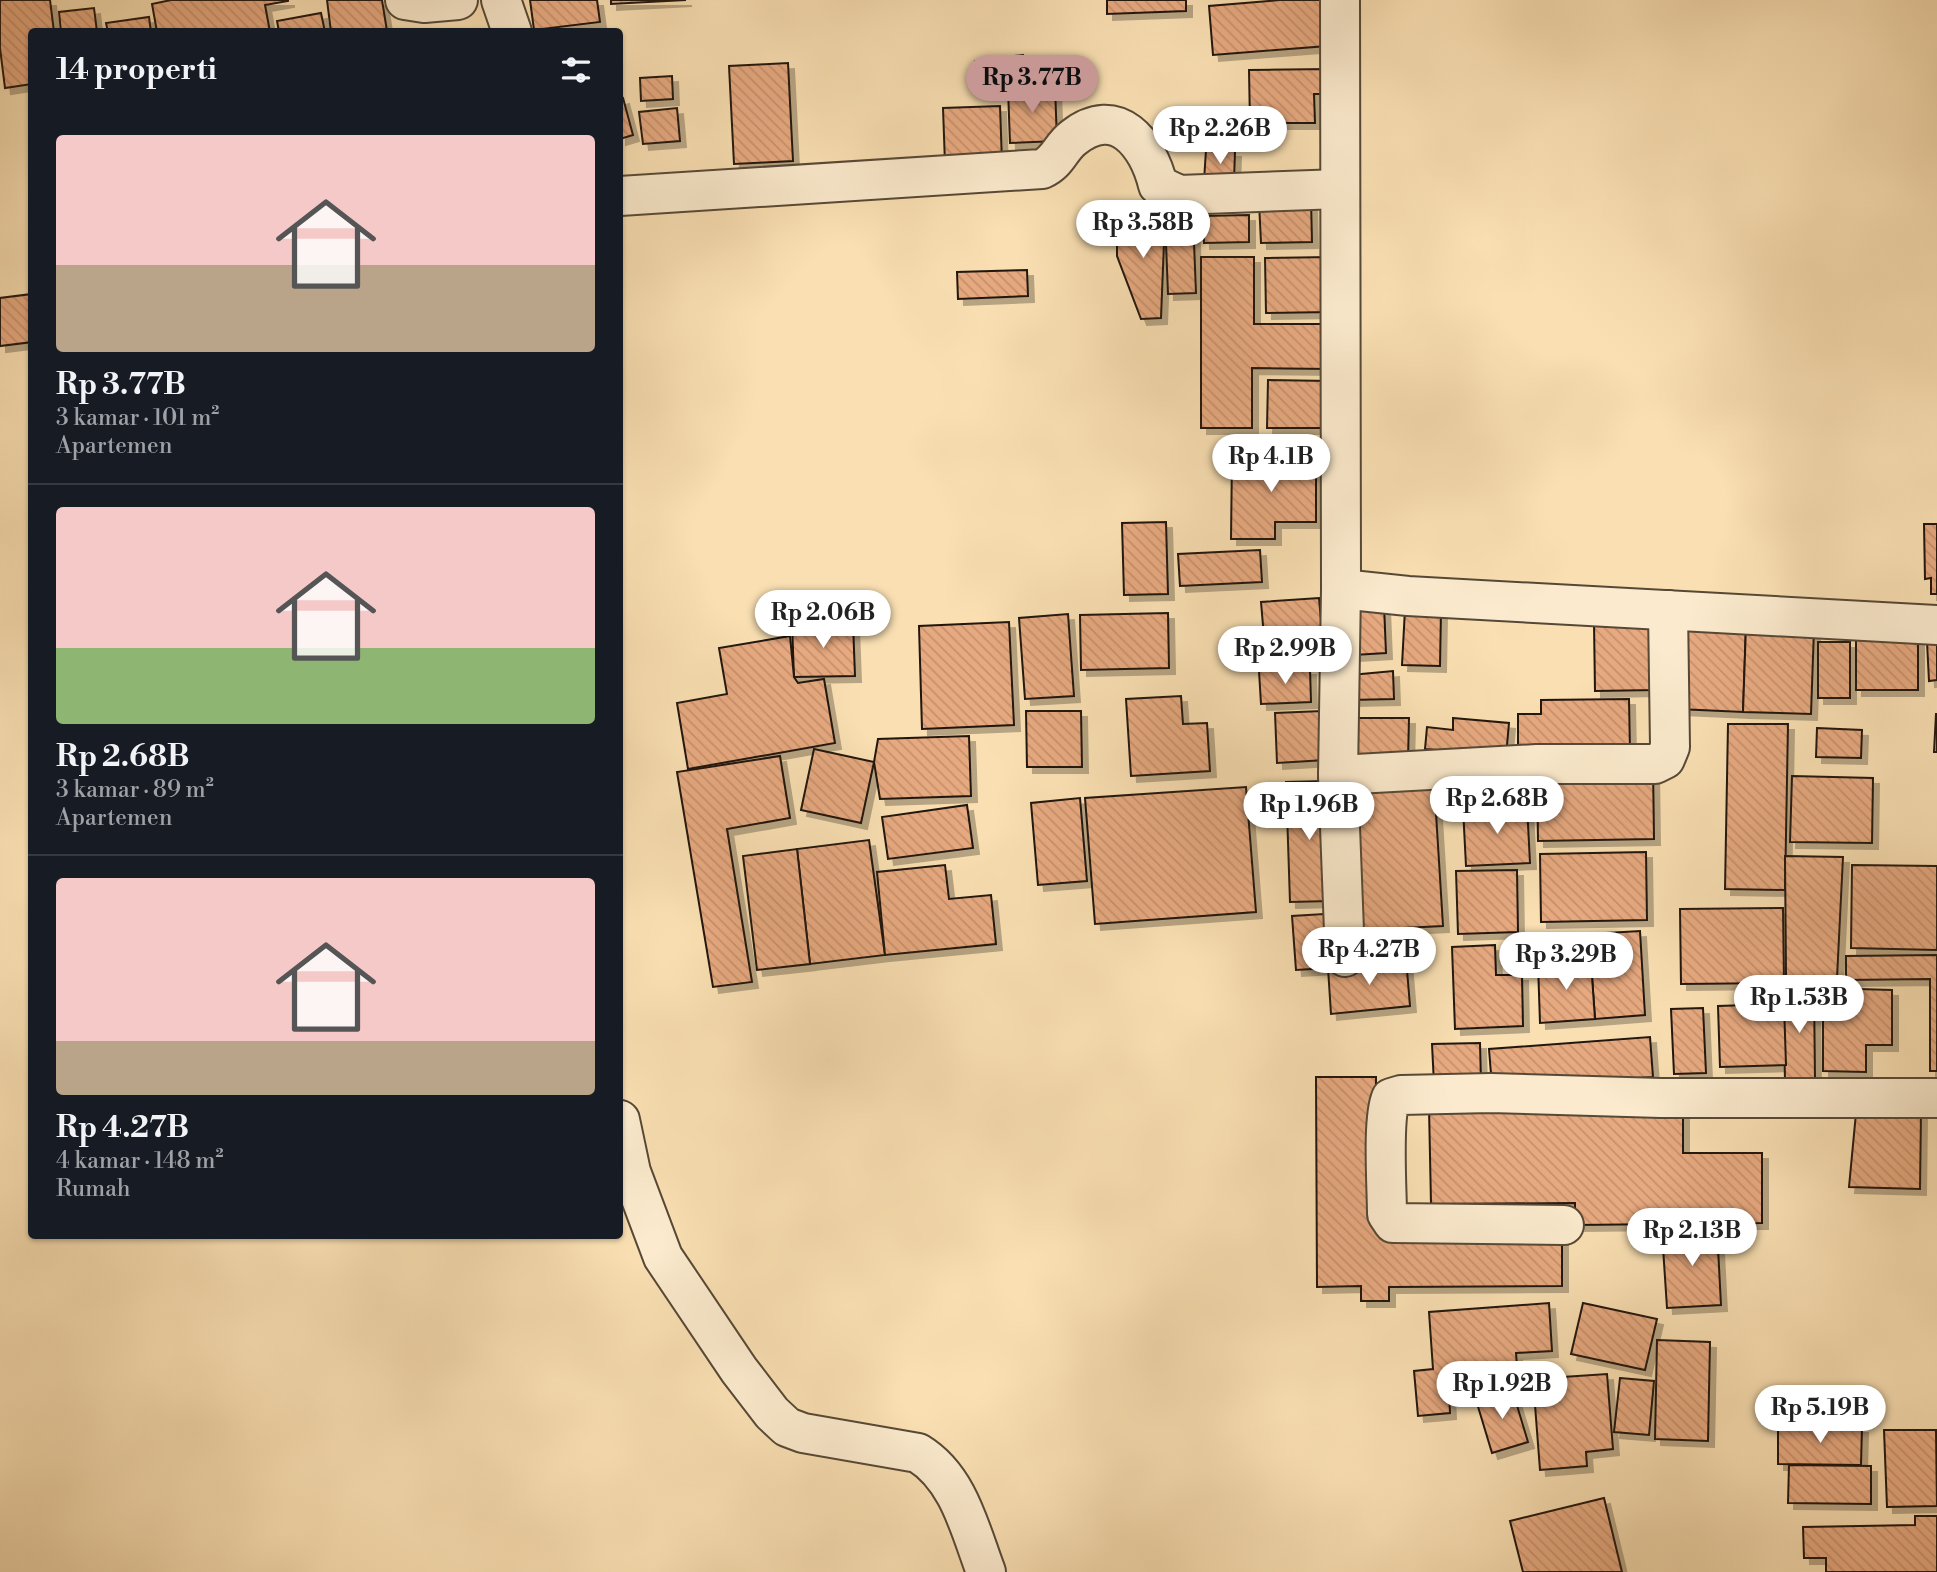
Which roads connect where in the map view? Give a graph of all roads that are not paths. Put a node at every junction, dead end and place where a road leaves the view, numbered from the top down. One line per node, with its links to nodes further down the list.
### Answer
1 (405, 0): 2 (street)
2 (458, 0)
3 (501, 0): 5 (street)
4 (1340, 0): 6 (street)
5 (511, 28)
6 (1340, 189): 7 (street); 8 (street)
7 (623, 196)
8 (1341, 589): 9 (street); 11 (street)
9 (1668, 610): 10 (street); 11 (street)
10 (1937, 625)
11 (1338, 775): 12 (street)
12 (1345, 957)
13 (1937, 1098): 15 (street)
14 (623, 1134): 16 (street)
15 (1563, 1225)
16 (986, 1572)

